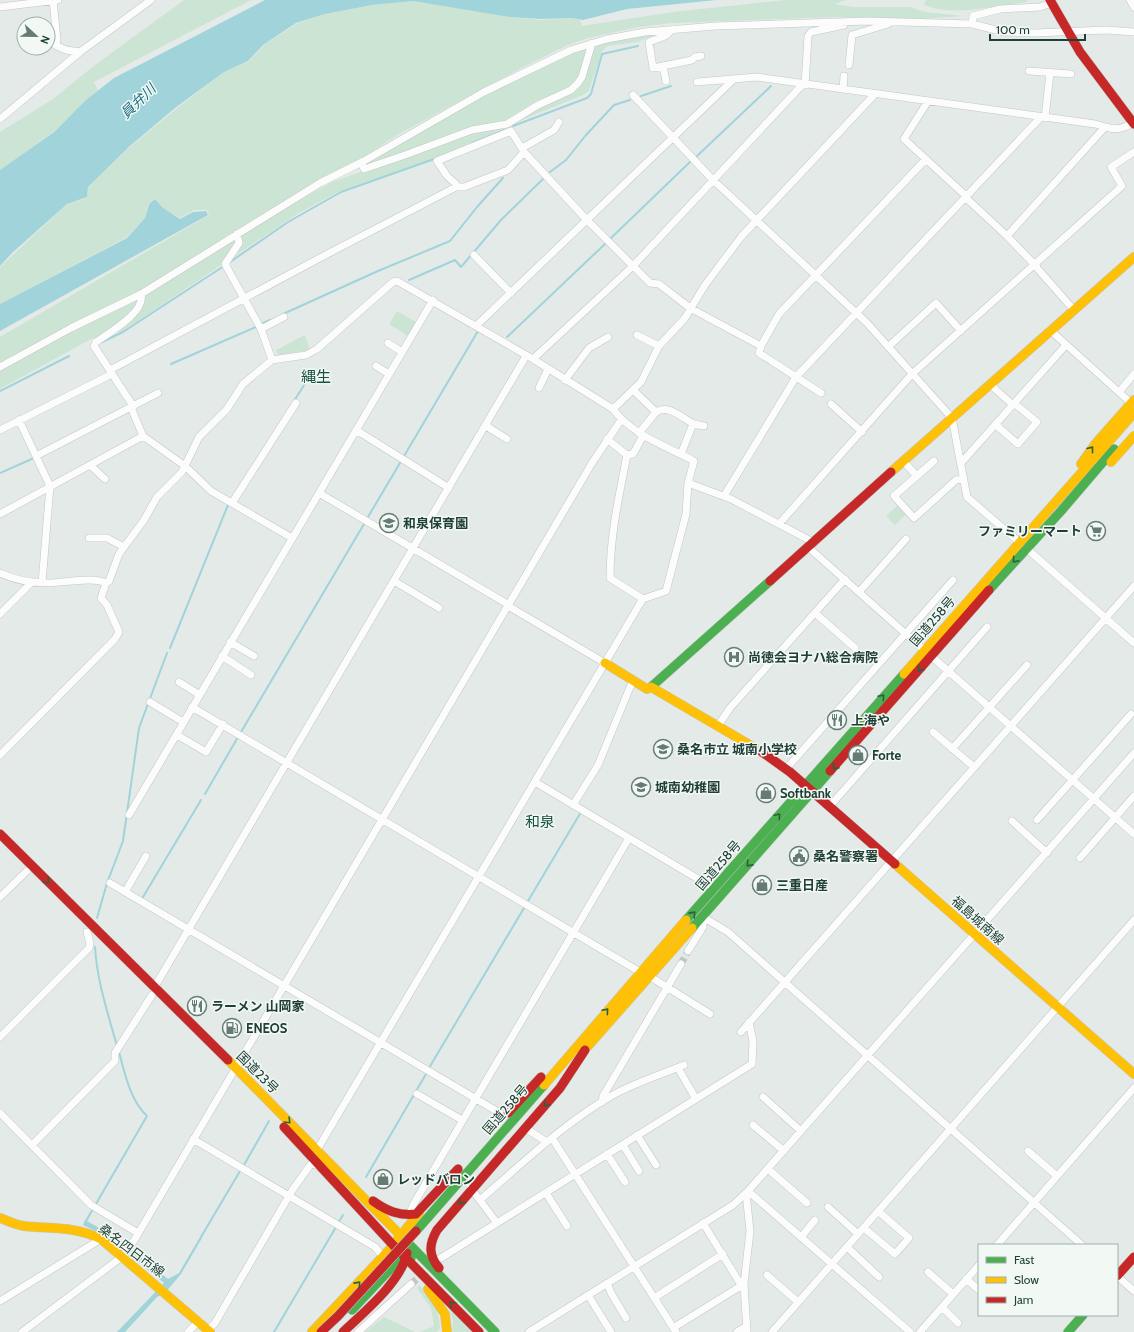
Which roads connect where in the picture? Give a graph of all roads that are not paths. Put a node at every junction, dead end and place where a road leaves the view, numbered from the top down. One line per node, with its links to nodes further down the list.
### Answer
1 (55, 0): 5 (street); 14 (street)
2 (151, 0): 14 (street)
3 (1130, 0): 6 (street)
4 (1051, 1): 9 (street); 12 (main road)
5 (0, 7)
6 (1134, 8)
7 (868, 21): 8 (street); 10 (street); 25 (street)
8 (892, 22): 9 (street); 16 (street)
9 (972, 24): 12 (street)
10 (673, 29): 13 (street); 17 (street)
11 (1134, 32): 12 (street)
12 (1069, 33): 33 (main road)
13 (592, 43): 34 (street); 40 (street)
14 (80, 52): 31 (street)
15 (701, 56): 17 (street)
16 (849, 65)
17 (662, 66): 23 (street)
18 (1029, 71): 19 (street)
19 (1050, 73): 20 (street); 30 (street)
20 (1071, 74)
21 (844, 76): 26 (street)
22 (734, 79): 24 (street); 25 (street); 36 (street)
23 (666, 81)
24 (697, 82)
25 (804, 84): 26 (street); 41 (street)
26 (843, 89): 27 (street)
27 (875, 94): 29 (street); 45 (street)
28 (633, 95): 36 (street)
29 (928, 101): 30 (street); 39 (street)
30 (1042, 118): 35 (street); 43 (street)
31 (0, 119)
32 (559, 122): 37 (street)
33 (1134, 123): 35 (street)
34 (509, 127): 37 (street); 40 (street); 42 (street)
35 (1106, 127): 47 (street)
36 (673, 138): 41 (street); 44 (street)
37 (523, 150): 42 (street); 44 (street)
38 (1134, 152): 50 (street)
39 (926, 158): 43 (street); 52 (street)
40 (361, 163): 46 (street)
41 (714, 180): 45 (street); 51 (street)
42 (456, 187): 55 (street)
43 (965, 196): 47 (street); 59 (street)
44 (587, 220): 51 (street); 53 (street)
45 (757, 220): 52 (street); 57 (street)
46 (237, 234): 54 (street); 55 (street)
47 (1007, 236): 50 (street)
48 (474, 255): 53 (street)
49 (1134, 257): 58 (main road)
50 (1034, 265): 58 (street); 64 (street)
51 (633, 266): 57 (street); 73 (street)
52 (816, 275): 59 (street); 70 (street)
53 (511, 293): 61 (street)
54 (141, 294): 76 (street); 78 (street)
55 (244, 299): 62 (street); 78 (street)
56 (433, 300): 61 (street); 72 (street); 74 (street)
57 (690, 308): 69 (street); 70 (street)
58 (1073, 309): 63 (main road)
59 (855, 313): 71 (street); 82 (street)
60 (284, 317): 62 (street)
61 (476, 326): 73 (street)
62 (261, 329): 74 (street)
63 (1050, 330): 68 (street); 84 (main road)
64 (961, 331): 71 (street); 80 (street)
65 (637, 335): 69 (street)
66 (608, 337): 83 (street)
67 (388, 343): 72 (street)
68 (1066, 345): 88 (street); 93 (street)
69 (660, 346): 86 (street)
70 (761, 346): 82 (street)
71 (888, 347): 80 (street)
72 (402, 352): 79 (street)
73 (529, 358): 77 (street); 103 (street)
74 (272, 360): 121 (street)
75 (376, 366): 79 (street)
76 (0, 367)
77 (548, 369): 83 (street); 85 (street)
78 (111, 372): 94 (street); 99 (street)
79 (389, 374): 107 (street)
80 (912, 374): 98 (street); 108 (street)
81 (1134, 374): 88 (street)
82 (796, 377): 89 (street); 130 (street)
83 (565, 380): 95 (street)
84 (991, 383): 93 (street); 98 (main road)
85 (539, 388)
86 (633, 390): 95 (street); 96 (street)
87 (158, 392): 94 (street)
88 (1119, 392): 90 (street)
89 (821, 393)
90 (1133, 402): 126 (main road, one-way to 90)
91 (296, 403): 131 (street)
92 (831, 404): 108 (street)
93 (1014, 405): 102 (street); 102 (street)
94 (133, 406): 110 (street); 116 (street)
95 (613, 409): 100 (street)
96 (656, 412): 101 (street); 109 (street)
97 (1134, 413): 126 (main road, 国道258号)
98 (952, 418): 118 (main road); 119 (street)
99 (19, 420): 106 (street); 116 (street)
100 (621, 420): 109 (street); 113 (street)
101 (693, 424): 104 (street); 114 (street)
102 (996, 425): 119 (street)
103 (486, 426): 112 (street); 128 (street)
104 (704, 426)
105 (1134, 426): 132 (main road, 国道258号)
106 (0, 430)
107 (356, 430): 128 (street); 129 (street)
108 (862, 432): 134 (street)
109 (641, 434): 114 (street); 115 (street)
110 (144, 436): 120 (street); 121 (street)
111 (1134, 436): 132 (main road)
112 (508, 439)
113 (607, 439): 115 (street); 152 (street)
114 (681, 454): 125 (street)
115 (627, 455): 151 (street)
116 (36, 456): 127 (street)
117 (934, 461): 122 (street)
118 (904, 462): 122 (street); 138 (main road)
119 (962, 463): 124 (street)
120 (90, 465): 123 (street); 127 (street)
121 (185, 466): 131 (street); 140 (street)
122 (917, 476): 124 (street)
123 (105, 479)
124 (964, 479): 139 (street)
125 (688, 483): 130 (street); 151 (street)
126 (1072, 483): 139 (main road, 国道258号)
127 (50, 486): 133 (street); 147 (street)
128 (449, 488): 141 (street)
129 (319, 493): 136 (street); 141 (street)
130 (724, 496): 134 (street)
131 (232, 503): 136 (street)
132 (1061, 511): 139 (main road, 国道258号)
133 (0, 514)
134 (779, 524): 138 (street)
135 (89, 538): 140 (street)
136 (292, 538): 159 (street)
137 (906, 539): 150 (street)
138 (810, 545): 143 (street); 171 (main road)
139 (1023, 545): 156 (street); 162 (main road, 国道258号)
140 (124, 547): 148 (street)
141 (413, 548): 145 (street); 152 (street)
142 (0, 573): 146 (street)
143 (845, 579): 150 (street); 154 (street)
144 (953, 580): 158 (street)
145 (394, 581): 153 (street); 186 (street)
146 (32, 582): 147 (street); 155 (street)
147 (42, 583): 148 (street)
148 (106, 583): 185 (street)
149 (1134, 586): 156 (street)
150 (859, 592): 158 (street)
151 (644, 599): 165 (street)
152 (508, 606): 165 (street); 199 (street)
153 (439, 608)
154 (815, 613): 161 (street); 179 (street)
155 (0, 614)
156 (1105, 618): 160 (street); 180 (street)
157 (988, 627): 167 (street)
158 (906, 634): 162 (street); 188 (street)
159 (230, 642): 163 (street); 164 (street)
160 (1134, 644)
161 (855, 648)
162 (928, 653): 167 (street); 191 (main road, 国道258号, one-way to 162); 192 (main road, 国道258号, one-way to 192)
163 (222, 656): 168 (street); 172 (street)
164 (254, 656)
165 (605, 663): 169 (main road); 190 (street)
166 (1027, 665): 174 (street)
167 (949, 672): 174 (street); 196 (street)
168 (251, 675)
169 (633, 680): 171 (main road, 福島城南線); 195 (street)
170 (179, 682): 172 (street)
171 (651, 686): 179 (main road, 福島城南線)
172 (200, 694): 175 (street)
173 (150, 702): 177 (street)
174 (989, 706): 180 (street); 183 (street)
175 (192, 707): 177 (street); 178 (street)
176 (1131, 714): 189 (street)
177 (184, 722): 182 (street)
178 (223, 724): 182 (street); 186 (street)
179 (717, 726): 188 (main road, 福島城南線)
180 (1010, 726): 187 (street); 189 (street)
181 (933, 732): 183 (street)
182 (177, 735): 197 (street)
183 (952, 749): 187 (street)
184 (1134, 753): 194 (street)
185 (0, 755)
186 (287, 762): 199 (street); 218 (street)
187 (974, 767): 209 (street)
188 (786, 769): 191 (main road, 福島城南線)
189 (1073, 780): 194 (street); 200 (street)
190 (534, 782): 195 (street); 211 (street)
191 (805, 784): 192 (main road, 福島城南線); 213 (main road, 国道258号, one-way to 191)
192 (814, 792): 196 (main road, 福島城南線); 216 (main road, 国道258号, one-way to 216)
193 (1134, 796): 198 (street)
194 (1094, 799): 198 (street); 206 (street)
195 (573, 805): 204 (street)
196 (830, 806): 209 (main road, 福島城南線)
197 (129, 815)
198 (1115, 817): 203 (street); 208 (street)
199 (382, 819): 211 (street); 227 (street)
200 (1038, 820)
201 (1012, 821): 206 (street)
202 (0, 834): 229 (main road, 国道23号, one-way to 229)
203 (1134, 834)
204 (629, 838): 213 (street); 220 (street)
205 (0, 844): 210 (main road, 国道23号)
206 (1047, 852): 221 (street)
207 (146, 856): 214 (street)
208 (1080, 858)
209 (892, 860): 221 (main road, 福島城南線); 226 (street)
210 (27, 871): 215 (street); 219 (main road, 国道23号)
211 (479, 876): 220 (street); 236 (street)
212 (110, 883): 214 (street)
213 (715, 889): 224 (main road, 国道258号, one-way to 213)
214 (125, 892): 218 (street)
215 (0, 897)
216 (703, 917): 222 (street); 225 (main road, 国道258号); 226 (street)
217 (1134, 920): 230 (street)
218 (188, 929): 227 (street); 229 (street)
219 (87, 932): 229 (main road, 国道23号); 235 (street)
220 (573, 932): 224 (street); 244 (street)
221 (974, 934): 230 (main road, 福島城南線); 238 (street)
222 (688, 952)
223 (681, 964): 228 (street)
224 (640, 972): 233 (main road, 国道258号, one-way to 224)
225 (649, 976): 228 (street); 237 (main road, 国道258号)
226 (784, 983): 232 (street); 238 (street)
227 (283, 986): 236 (street); 239 (street)
228 (667, 988): 231 (street); 246 (street)
229 (153, 992): 239 (main road, 国道23号); 257 (street)
230 (1058, 1007): 240 (main road, 福島城南線); 252 (street)
231 (710, 1014)
232 (749, 1022): 234 (street); 245 (street)
233 (594, 1025): 248 (main road); 289 (main road, 国道258号)
234 (741, 1032)
235 (0, 1037)
236 (380, 1043): 244 (street); 259 (street)
237 (585, 1050): 251 (main road, one-way to 251); 289 (main road, 国道258号)
238 (868, 1056): 252 (street); 253 (street)
239 (233, 1071): 255 (street); 259 (main road, 国道23号, one-way to 259); 263 (main road, 国道23号)
240 (1134, 1074)
241 (1134, 1088): 268 (street)
242 (417, 1094): 249 (street)
243 (763, 1097): 253 (street)
244 (474, 1098): 248 (street); 249 (street)
245 (696, 1099): 246 (street); 254 (street)
246 (602, 1102): 256 (street)
247 (0, 1113): 257 (street)
248 (505, 1116): 280 (main road)
249 (462, 1120): 281 (street)
250 (753, 1126): 260 (street)
251 (525, 1128): 256 (street); 271 (main road)
252 (950, 1129): 277 (street); 279 (street)
253 (801, 1131): 260 (street)
254 (637, 1135): 258 (street); 264 (street)
255 (193, 1139): 274 (street); 288 (street)
256 (549, 1140): 267 (street); 275 (street)
257 (32, 1145): 288 (street)
258 (623, 1145): 262 (street); 266 (street)
259 (317, 1150): 269 (main road, 国道23号)
260 (784, 1151): 265 (street)
261 (1028, 1151): 268 (street)
262 (607, 1154): 267 (street); 270 (street)
263 (314, 1164): 274 (street); 294 (main road, 国道23号)
264 (656, 1165)
265 (768, 1169): 272 (street); 276 (street)
266 (639, 1171)
267 (575, 1174): 273 (street); 306 (street)
268 (1057, 1176): 277 (street)
269 (343, 1178): 281 (main road); 294 (main road)
270 (625, 1182)
271 (471, 1188): 275 (street); 330 (main road, one-way to 330)
272 (747, 1192): 284 (street); 291 (street); 315 (street)
273 (546, 1193): 285 (street); 286 (street)
274 (289, 1197): 297 (street); 334 (street)
275 (481, 1199): 285 (street)
276 (807, 1202)
277 (1034, 1203): 293 (street); 295 (street)
278 (828, 1208): 290 (street)
279 (878, 1211): 287 (street); 287 (street)
280 (419, 1213): 281 (main road); 294 (main road)
281 (409, 1215)
282 (0, 1218): 292 (main road, 桑名四日市線)
283 (815, 1220): 291 (street)
284 (703, 1223): 298 (street); 306 (street)
285 (497, 1224): 301 (street)
286 (567, 1226)
287 (864, 1228): 290 (street)
288 (138, 1232): 299 (street)
289 (418, 1233): 338 (main road, 国道258号, bridge); 339 (main road, 国道258号)
290 (858, 1234): 296 (street)
291 (802, 1236): 303 (street)
292 (101, 1239): 299 (main road, 桑名四日市線); 321 (street)
293 (999, 1242)
294 (395, 1243): 302 (main road); 304 (main road); 337 (main road, one-way to 294)
295 (1081, 1244)
296 (847, 1247): 303 (street); 310 (street)
297 (379, 1252)
298 (723, 1254): 315 (street); 320 (street)
299 (123, 1256): 328 (main road, 桑名四日市線); 335 (street)
300 (1134, 1257): 309 (main road)
301 (441, 1258)
302 (404, 1261): 304 (main road); 322 (main road); 338 (main road); 342 (main road); 343 (main road, one-way to 302)
303 (832, 1263): 323 (street); 347 (street)
304 (427, 1265): 330 (main road)
305 (978, 1266): 312 (street)
306 (634, 1267): 313 (street); 320 (street)
307 (928, 1272): 318 (street)
308 (767, 1275): 323 (street)
309 (1118, 1275)
310 (879, 1277)
311 (1118, 1277): 317 (street)
312 (966, 1279): 316 (street); 318 (street)
313 (607, 1283): 319 (street); 327 (street)
314 (411, 1284): 325 (street)
315 (742, 1285): 331 (street); 332 (street)
316 (978, 1289)
317 (1134, 1291)
318 (953, 1294): 324 (street)
319 (588, 1295): 344 (street); 345 (street)
320 (654, 1298): 332 (street)
321 (0, 1301)
322 (373, 1302): 325 (street); 340 (main road)
323 (798, 1302): 333 (street)
324 (942, 1307): 329 (street); 348 (street)
325 (383, 1310): 341 (street)
326 (1082, 1316): 349 (main road)
327 (626, 1318)
328 (199, 1321): 334 (main road, 桑名四日市線); 336 (street)
329 (958, 1322)
330 (492, 1329)
331 (746, 1329): 346 (street)
332 (675, 1330)
333 (776, 1330)
334 (209, 1331)
335 (22, 1332)
336 (188, 1332)
337 (312, 1332)
338 (320, 1332)
339 (332, 1332)
340 (343, 1332)
341 (358, 1332)
342 (447, 1332)
343 (479, 1332)
344 (529, 1332)
345 (611, 1332)
346 (737, 1332)
347 (910, 1332)
348 (920, 1332)
349 (1070, 1332)

